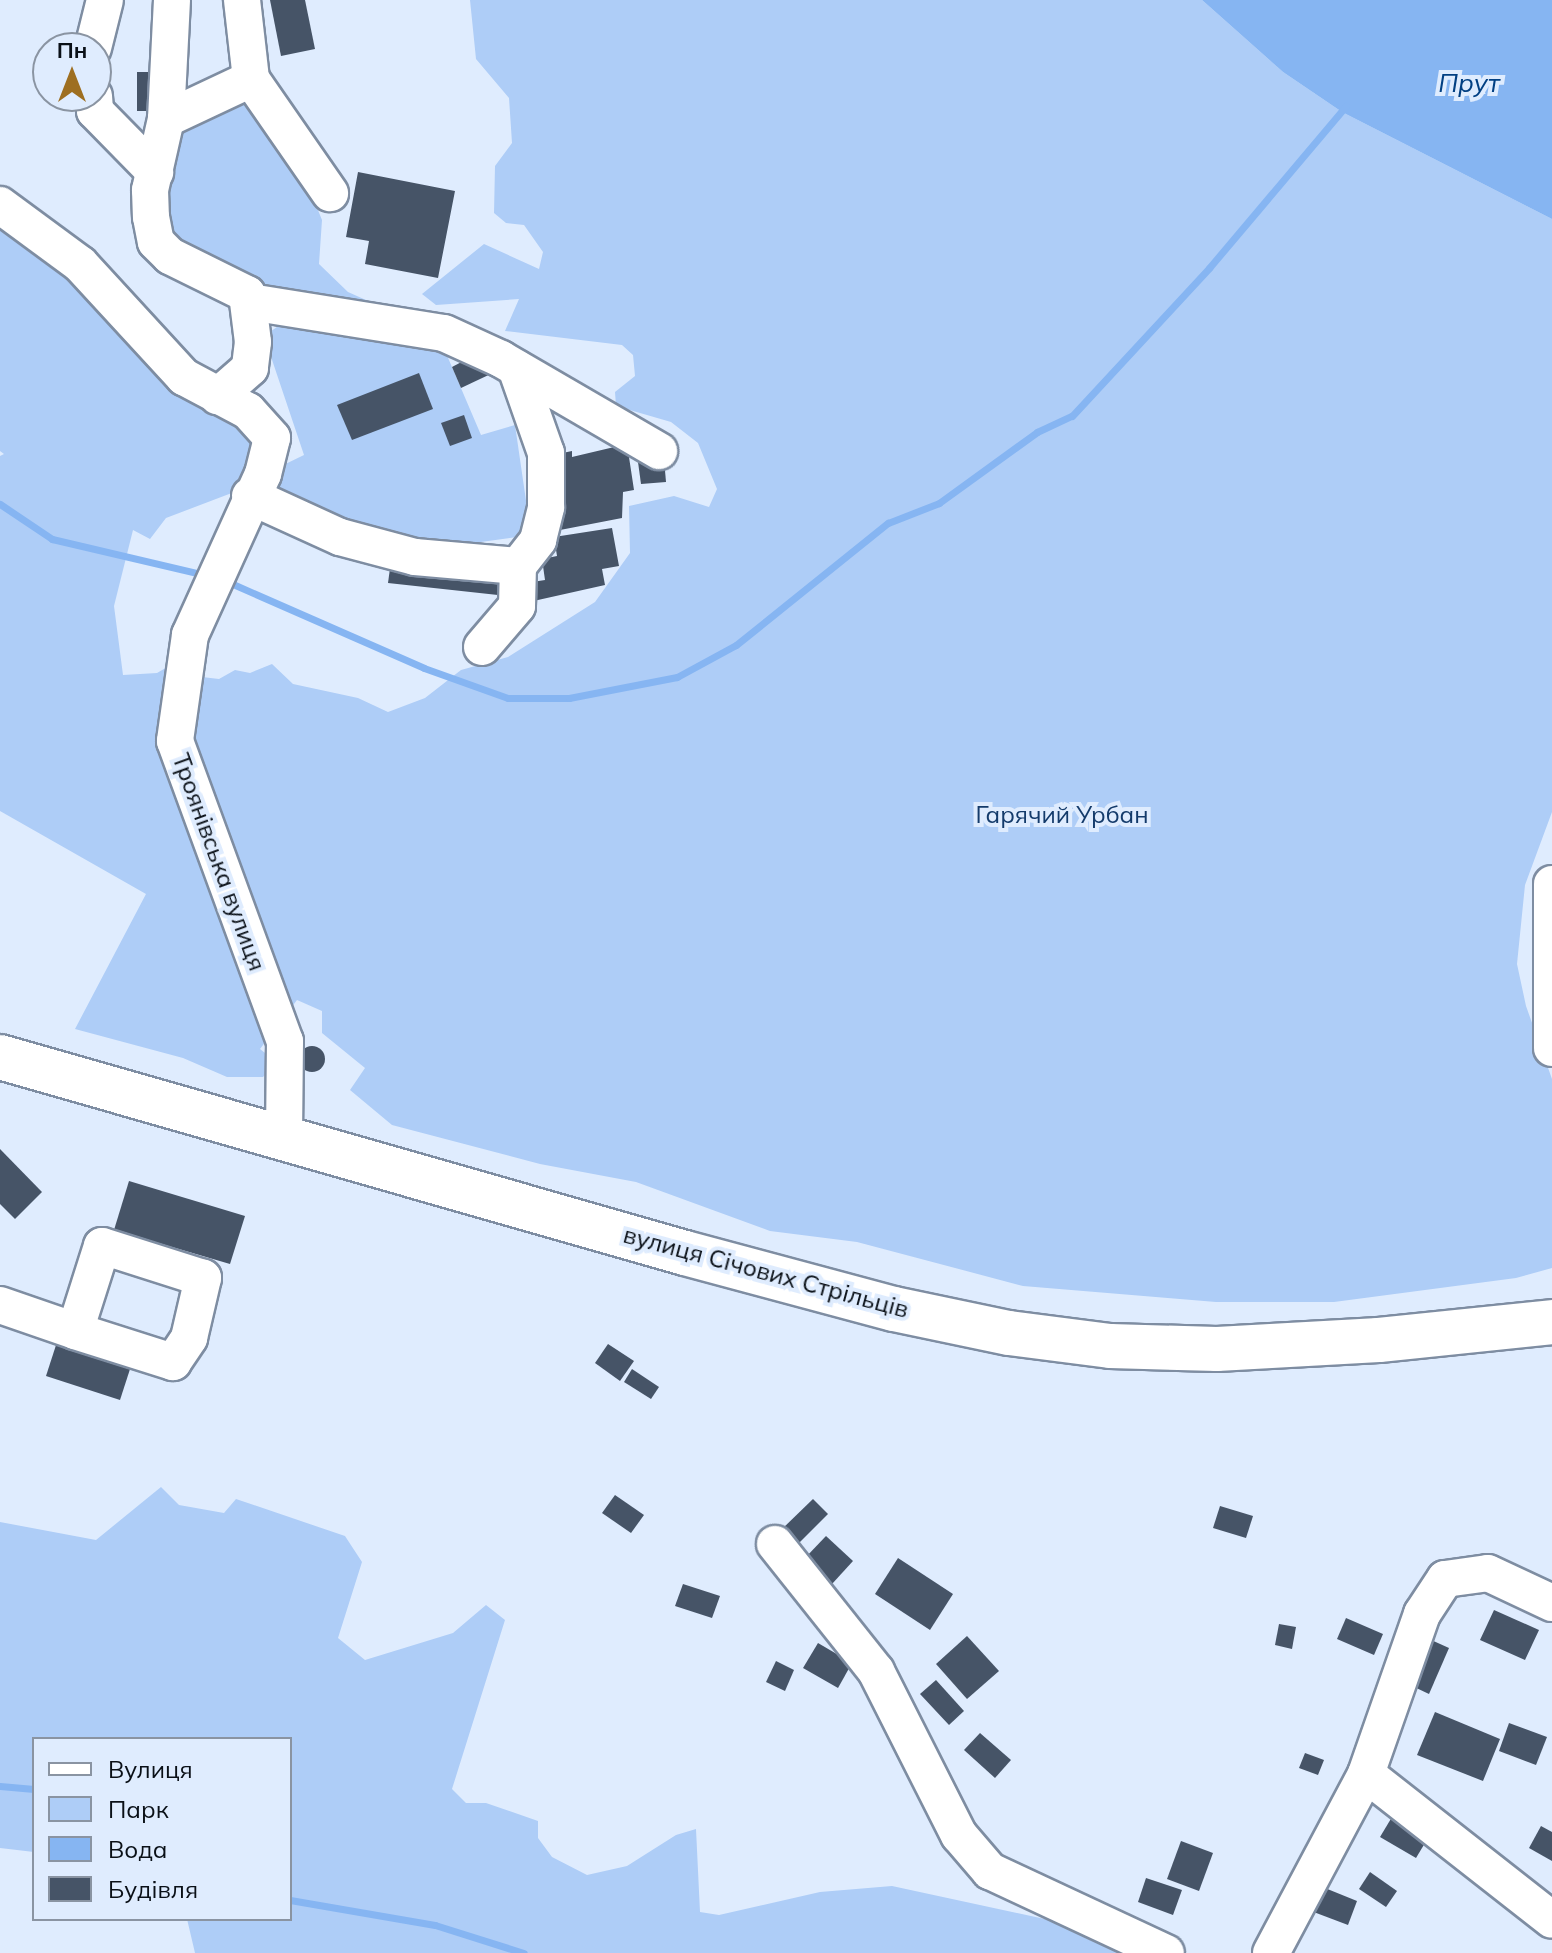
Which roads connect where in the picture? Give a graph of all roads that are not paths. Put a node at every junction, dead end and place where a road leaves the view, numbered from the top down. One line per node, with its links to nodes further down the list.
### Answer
1 (105, 0): 4 (street)
2 (172, 0): 7 (street)
3 (242, 0): 5 (street)
4 (97, 32)
5 (251, 79): 7 (street); 9 (street)
6 (96, 112): 8 (street)
7 (166, 119): 8 (street)
8 (155, 172): 11 (street)
9 (330, 193)
10 (0, 205): 13 (street, Троянівська вулиця)
11 (250, 302): 12 (street); 13 (street)
12 (516, 368): 14 (street); 16 (street)
13 (218, 396): 15 (street, Троянівська вулиця)
14 (659, 451)
15 (250, 496): 16 (street); 21 (street, Троянівська вулиця)
16 (518, 566): 17 (street)
17 (482, 647)
18 (1551, 901): 19 (street)
19 (1552, 1048)
20 (0, 1057): 21 (main road, вулиця Січових Стрільців)
21 (284, 1136): 23 (main road, вулиця Січових Стрільців)
22 (0, 1305): 24 (street)
23 (1552, 1322)
24 (75, 1331)
25 (775, 1544): 29 (street)
26 (1552, 1603): 27 (street)
27 (1366, 1774): 28 (street); 30 (street)
28 (1552, 1920)
29 (1166, 1953)
30 (1271, 1953)

